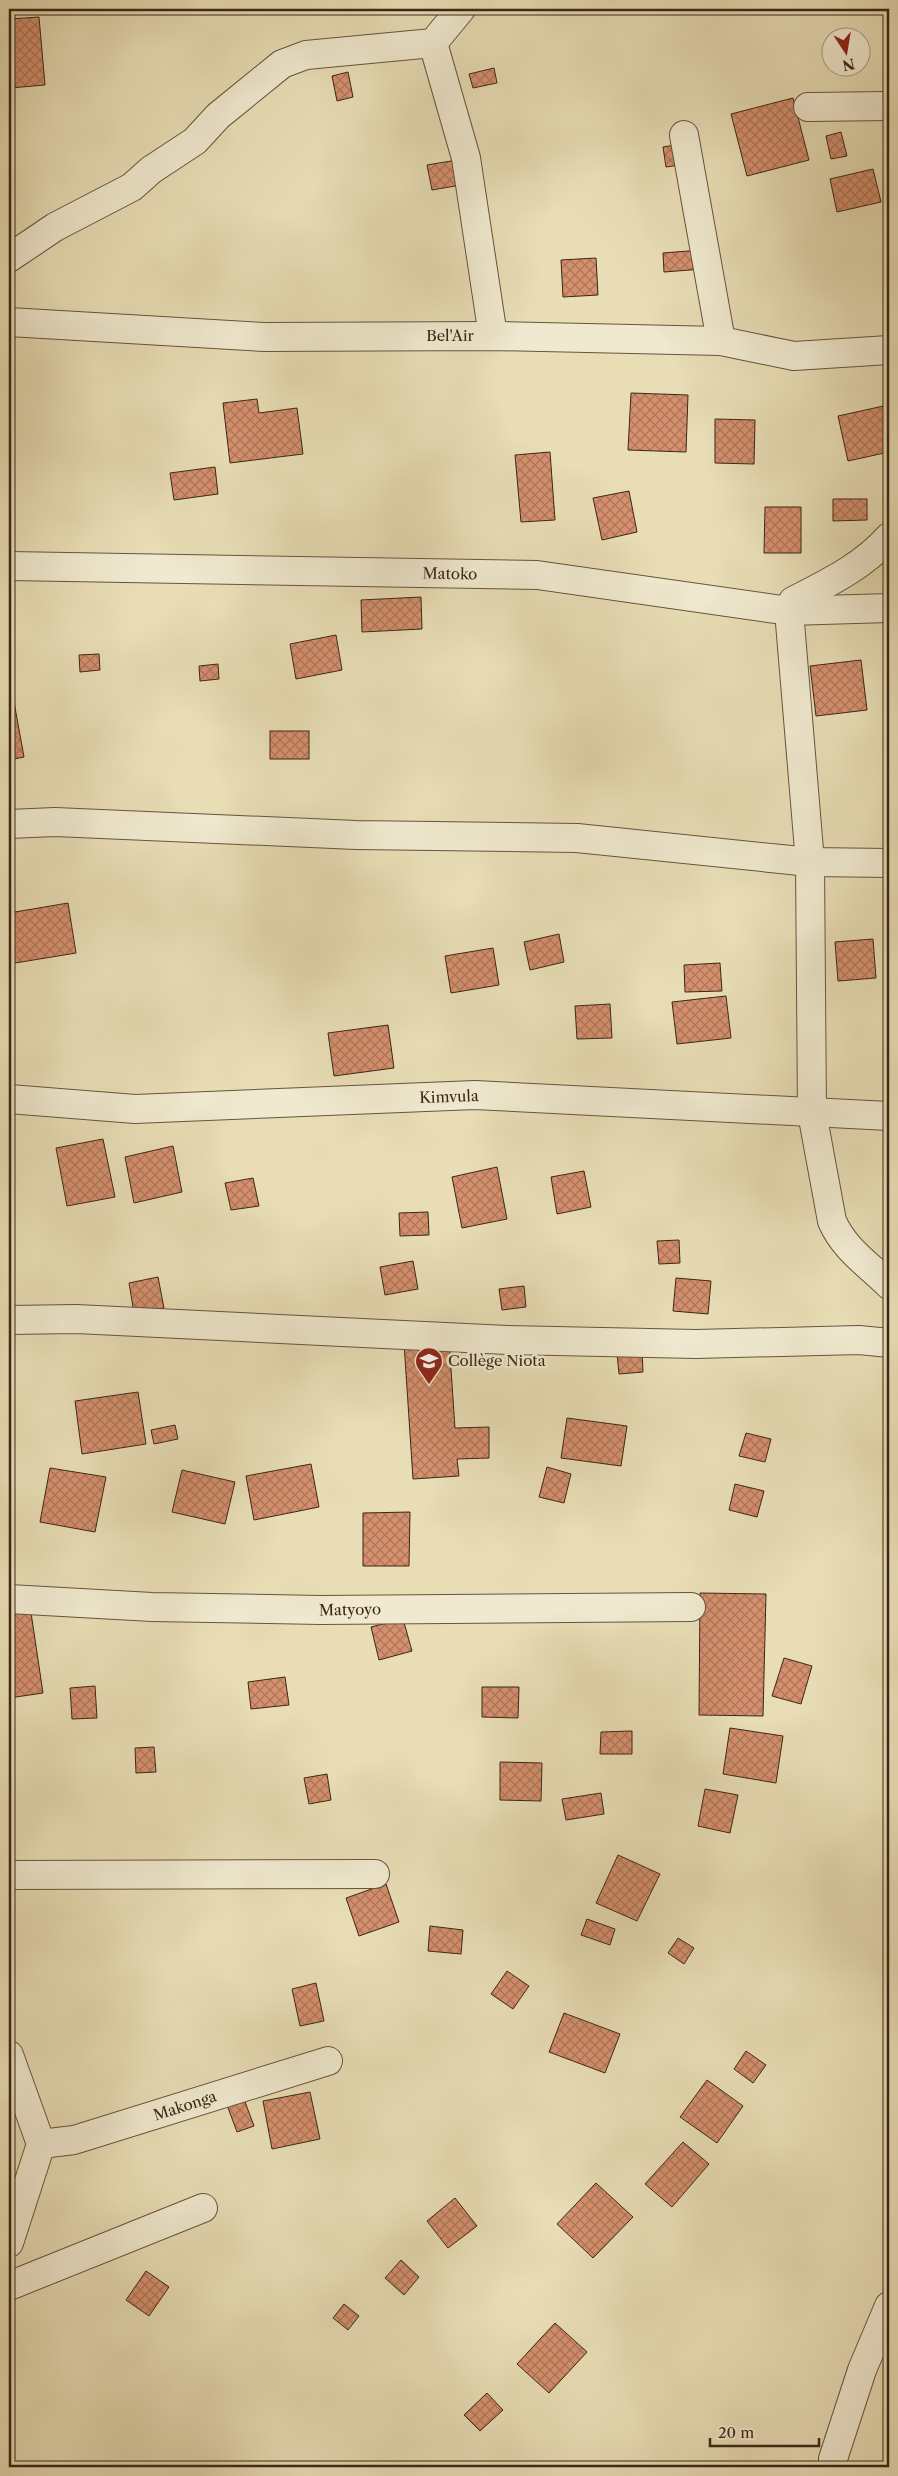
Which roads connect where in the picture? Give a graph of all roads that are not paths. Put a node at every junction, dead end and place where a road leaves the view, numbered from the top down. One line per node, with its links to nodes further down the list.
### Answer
1 (461, 9): 2 (street)
2 (433, 42): 6 (street); 8 (street)
3 (889, 106): 4 (street)
4 (808, 107)
5 (684, 135): 9 (street)
6 (9, 258)
7 (9, 322): 8 (street, Bel'Air)
8 (493, 336): 9 (street, Bel'Air)
9 (721, 341): 10 (street, Bel'Air)
10 (889, 350)
11 (889, 538): 14 (street)
12 (9, 566): 14 (street, Matoko)
13 (889, 608): 14 (street, Matoko)
14 (789, 611): 16 (street)
15 (9, 824): 16 (street)
16 (810, 862): 17 (street); 19 (street)
17 (889, 863)
18 (9, 1099): 19 (street, Kimvula)
19 (812, 1113): 20 (street, Kimvula); 21 (street)
20 (889, 1116)
21 (889, 1285)
22 (9, 1320): 23 (street)
23 (889, 1343)
24 (9, 1599): 25 (street, Matyoyo)
25 (691, 1607)
26 (376, 1874): 27 (street)
27 (9, 1875)
28 (9, 2055): 30 (street)
29 (328, 2061): 31 (street, Makonga)
30 (19, 2112): 31 (street)
31 (41, 2144): 33 (street)
32 (203, 2208): 34 (street)
33 (9, 2243)
34 (9, 2286)
35 (889, 2306): 36 (street)
36 (833, 2467)

